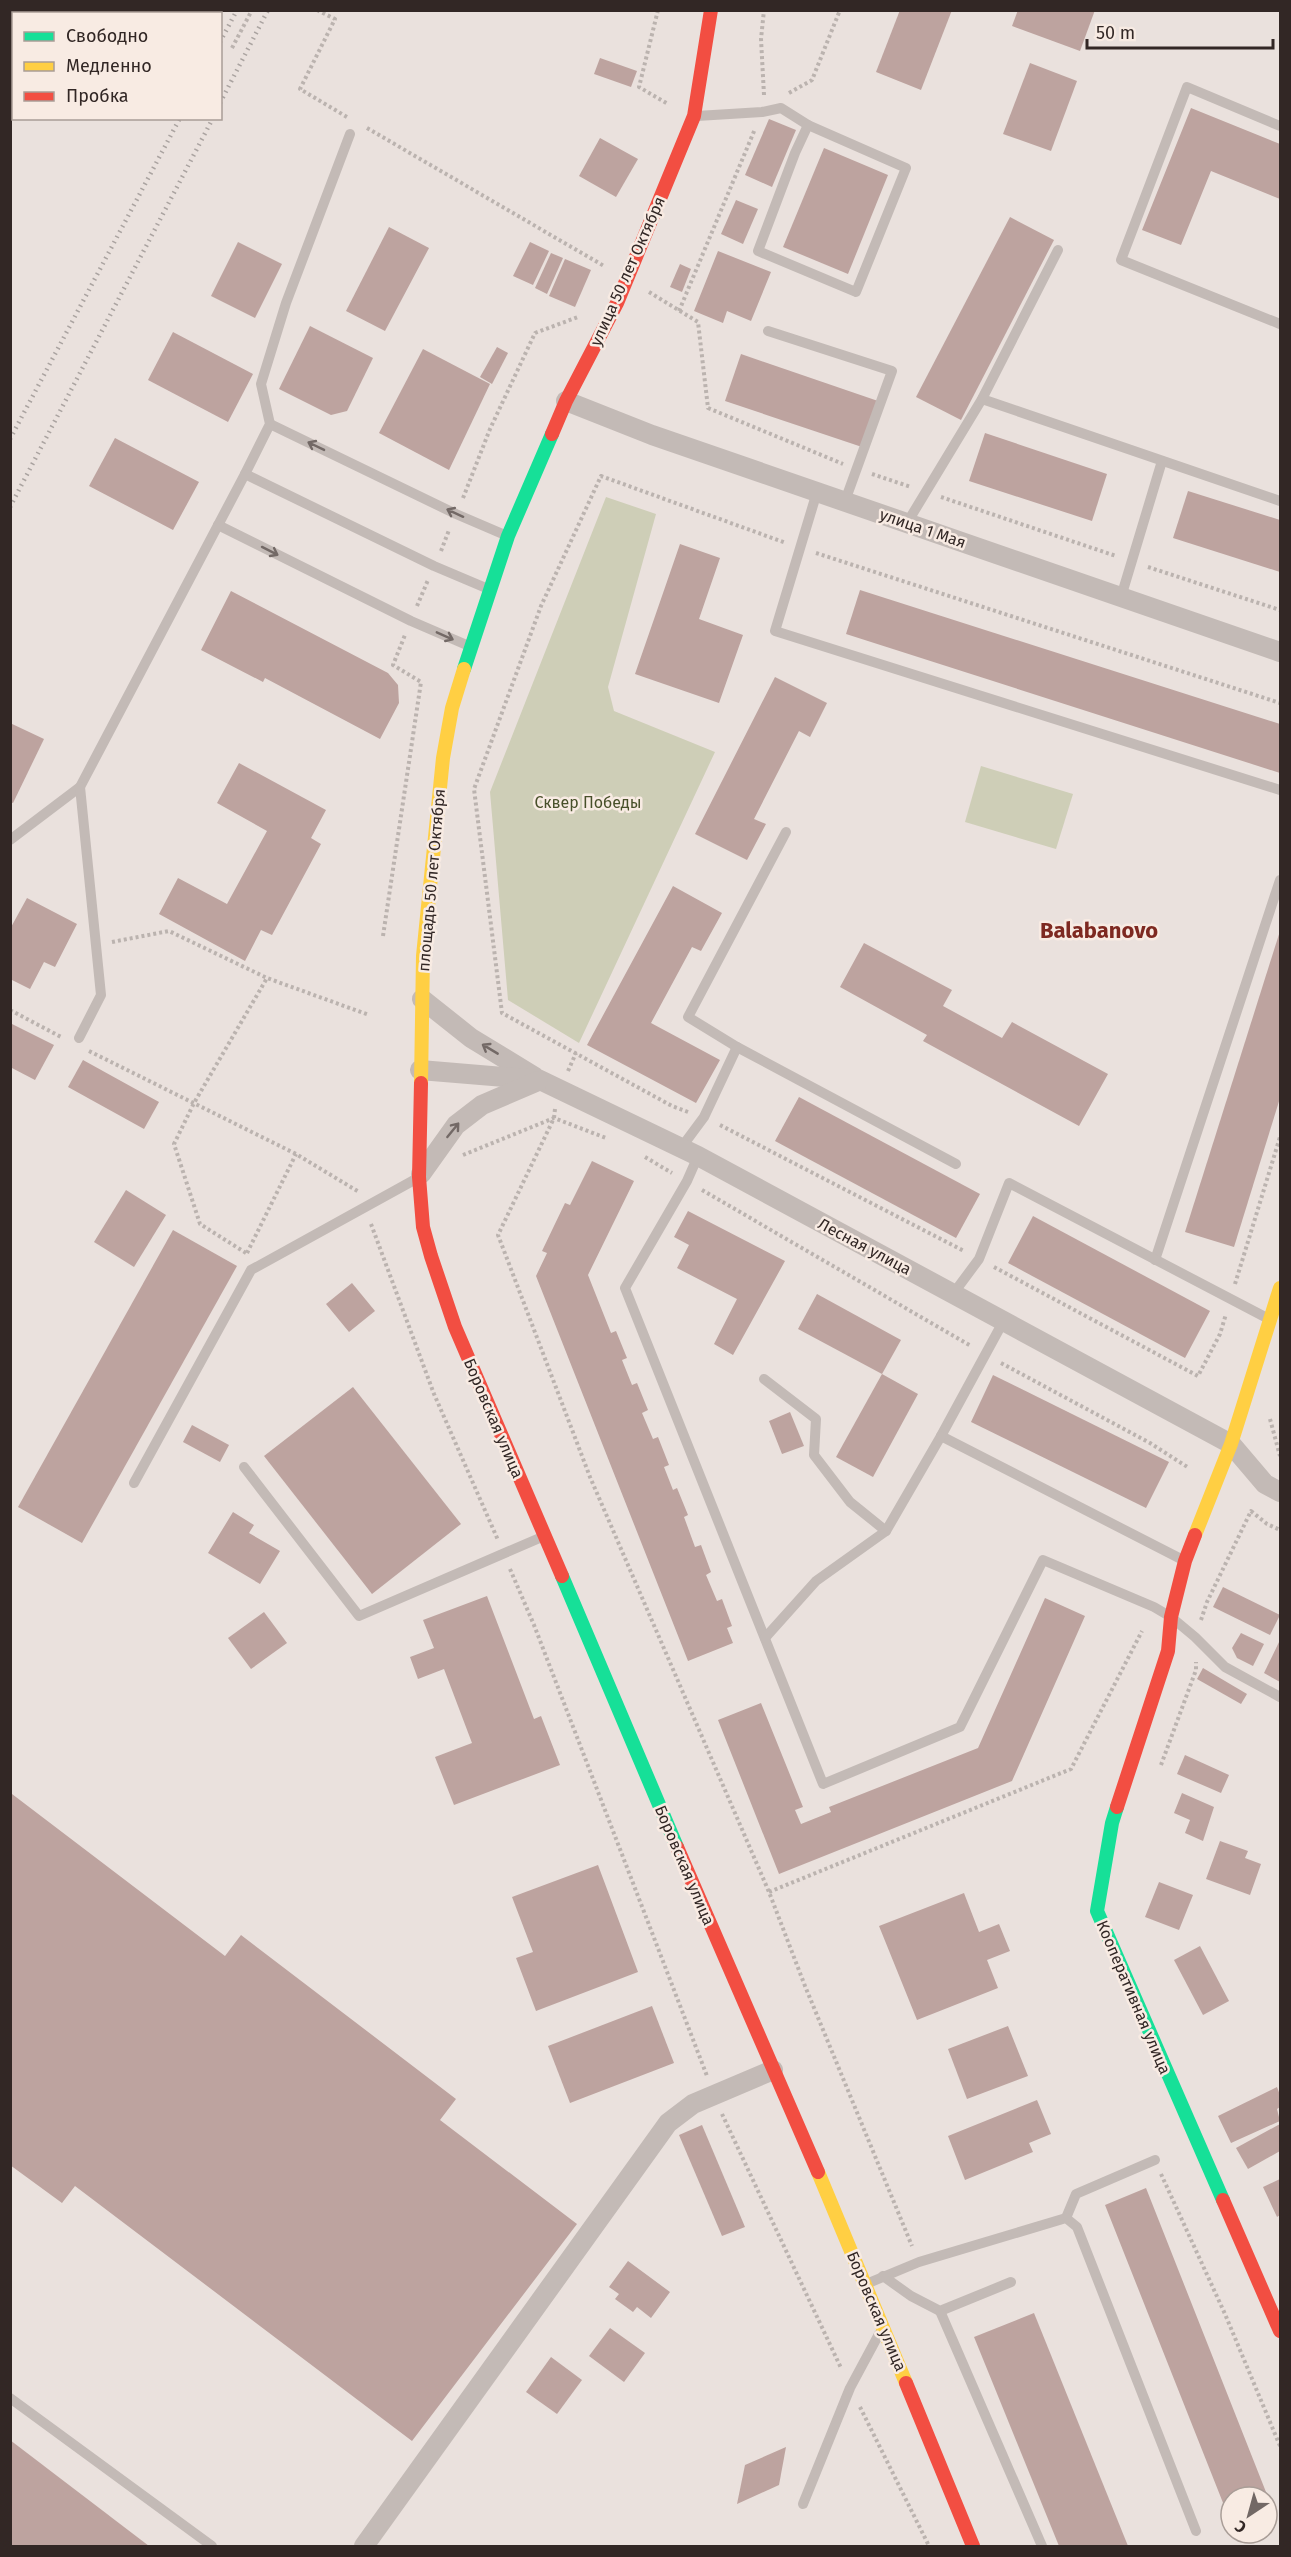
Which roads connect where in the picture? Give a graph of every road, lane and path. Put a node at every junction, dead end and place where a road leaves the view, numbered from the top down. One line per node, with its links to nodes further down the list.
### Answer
1 (252, 10): 7 (path)
2 (317, 10): 11 (path)
3 (658, 10): 8 (path)
4 (711, 10): 10 (main road, улица 50 лет Октября)
5 (764, 10): 9 (path)
6 (840, 10): 9 (path)
7 (232, 48)
8 (674, 108)
9 (763, 110): 10 (lane); 12 (lane); 18 (path)
10 (694, 116): 17 (main road, улица 50 лет Октября)
11 (355, 121)
12 (808, 125): 12 (lane)
13 (1281, 126): 20 (lane)
14 (365, 127): 17 (path)
15 (350, 134): 24 (lane)
16 (1058, 250): 22 (lane)
17 (626, 278): 18 (path); 23 (main road, улица 50 лет Октября)
18 (679, 311): 26 (path)
19 (583, 315): 32 (path)
20 (1281, 324)
21 (768, 331): 26 (lane)
22 (982, 399): 25 (lane); 29 (lane)
23 (566, 401): 28 (street, улица 1 Мая); 35 (main road, улица 50 лет Октября)
24 (270, 424): 27 (lane); 32 (lane, one-way to 24)
25 (1162, 461): 31 (lane); 37 (lane)
26 (857, 469): 29 (path); 30 (lane)
27 (245, 474): 34 (lane); 38 (lane)
28 (817, 492): 30 (street, улица 1 Мая); 36 (lane)
29 (926, 492): 33 (lane); 37 (path)
30 (845, 501): 33 (street, улица 1 Мая)
31 (1281, 501)
32 (456, 514): 35 (lane); 38 (path)
33 (907, 523): 40 (street, улица 1 Мая)
34 (218, 525): 42 (lane, one-way to 42); 46 (lane)
35 (508, 536): 39 (main road, улица 50 лет Октября)
36 (800, 548): 45 (path); 47 (lane)
37 (1132, 561): 40 (lane); 41 (path)
38 (434, 566): 39 (lane); 42 (path)
39 (489, 589): 43 (main road, площадь 50 лет Октября)
40 (1121, 597): 44 (street, улица 1 Мая)
41 (1281, 610)
42 (411, 621): 43 (lane, one-way to 43); 51 (path)
43 (470, 647): 54 (main road, площадь 50 лет Октября)
44 (1281, 652)
45 (1281, 703)
46 (80, 787): 49 (lane); 52 (lane)
47 (1281, 790)
48 (786, 832): 59 (lane)
49 (10, 840)
50 (1281, 880): 78 (lane)
51 (382, 936)
52 (96, 945): 53 (path); 57 (lane)
53 (267, 978): 56 (path); 65 (path)
54 (422, 999): 62 (main road, площадь 50 лет Октября); 63 (street, one-way to 54)
55 (10, 1010): 58 (path)
56 (369, 1015)
57 (79, 1038)
58 (66, 1039)
59 (737, 1047): 69 (lane); 73 (lane)
60 (85, 1049): 65 (path)
61 (576, 1053): 64 (path)
62 (420, 1070): 63 (street, Лесная улица); 74 (main road, площадь 50 лет Октября)
63 (540, 1080): 64 (street, Лесная улица); 74 (street, one-way to 63)
64 (559, 1090): 66 (path); 69 (street, Лесная улица)
65 (194, 1103): 70 (path); 77 (path)
66 (554, 1118): 68 (path); 72 (path); 107 (path)
67 (1281, 1137): 82 (path)
68 (613, 1141)
69 (690, 1152): 75 (lane); 81 (street, Лесная улица)
70 (296, 1154): 76 (path); 77 (path)
71 (641, 1156): 75 (path)
72 (457, 1159)
73 (956, 1164)
74 (419, 1177): 76 (lane); 98 (main road, Боровская улица)
75 (687, 1181): 85 (path); 104 (lane)
76 (364, 1205): 79 (lane); 99 (path)
77 (247, 1253): 79 (path)
78 (1155, 1260): 81 (lane); 82 (lane)
79 (251, 1270): 94 (lane)
80 (1281, 1288): 83 (main road, Кооперативная улица)
81 (953, 1294): 84 (street, Лесная улица)
82 (1231, 1299): 83 (lane); 86 (path)
83 (1270, 1320): 90 (main road, Кооперативная улица)
84 (1003, 1322): 85 (lane); 90 (street, Лесная улица)
85 (986, 1354): 89 (lane); 93 (path)
86 (1198, 1376)
87 (764, 1379): 97 (lane)
88 (1270, 1419): 91 (path)
89 (941, 1436): 97 (lane); 100 (lane)
90 (1231, 1444): 95 (street, Лесная улица); 100 (main road, Кооперативная улица)
91 (1281, 1456)
92 (244, 1467): 99 (lane)
93 (1189, 1468)
94 (134, 1483)
95 (1281, 1492)
96 (1281, 1530): 103 (path)
97 (886, 1531): 104 (lane)
98 (545, 1535): 99 (lane); 108 (main road, Боровская улица)
99 (503, 1553): 109 (path)
100 (1185, 1561): 102 (main road, Кооперативная улица)
101 (1154, 1607): 102 (lane); 104 (lane); 107 (path)
102 (1171, 1617): 103 (lane); 118 (main road, Кооперативная улица)
103 (1195, 1637): 105 (lane); 106 (path)
104 (765, 1638)
105 (1281, 1697)
106 (1159, 1773)
107 (769, 1892): 112 (path)
108 (774, 2070): 109 (street); 115 (main road, Боровская улица)
109 (715, 2097): 119 (path); 125 (street)
110 (1155, 2160): 111 (lane); 121 (path)
111 (1066, 2218): 112 (lane); 123 (lane)
112 (919, 2262): 113 (lane)
113 (883, 2276): 115 (lane); 116 (lane)
114 (1011, 2282): 116 (lane)
115 (866, 2284): 117 (main road, Боровская улица)
116 (940, 2312): 128 (lane)
117 (883, 2325): 119 (lane); 127 (main road, Боровская улица)
118 (1281, 2331)
119 (850, 2388): 122 (lane); 126 (path)
120 (10, 2398): 124 (lane)
121 (1281, 2446)
122 (803, 2504)
123 (1196, 2531)
124 (212, 2547)
125 (364, 2547)
126 (929, 2547)
127 (973, 2547)
128 (1042, 2547)

